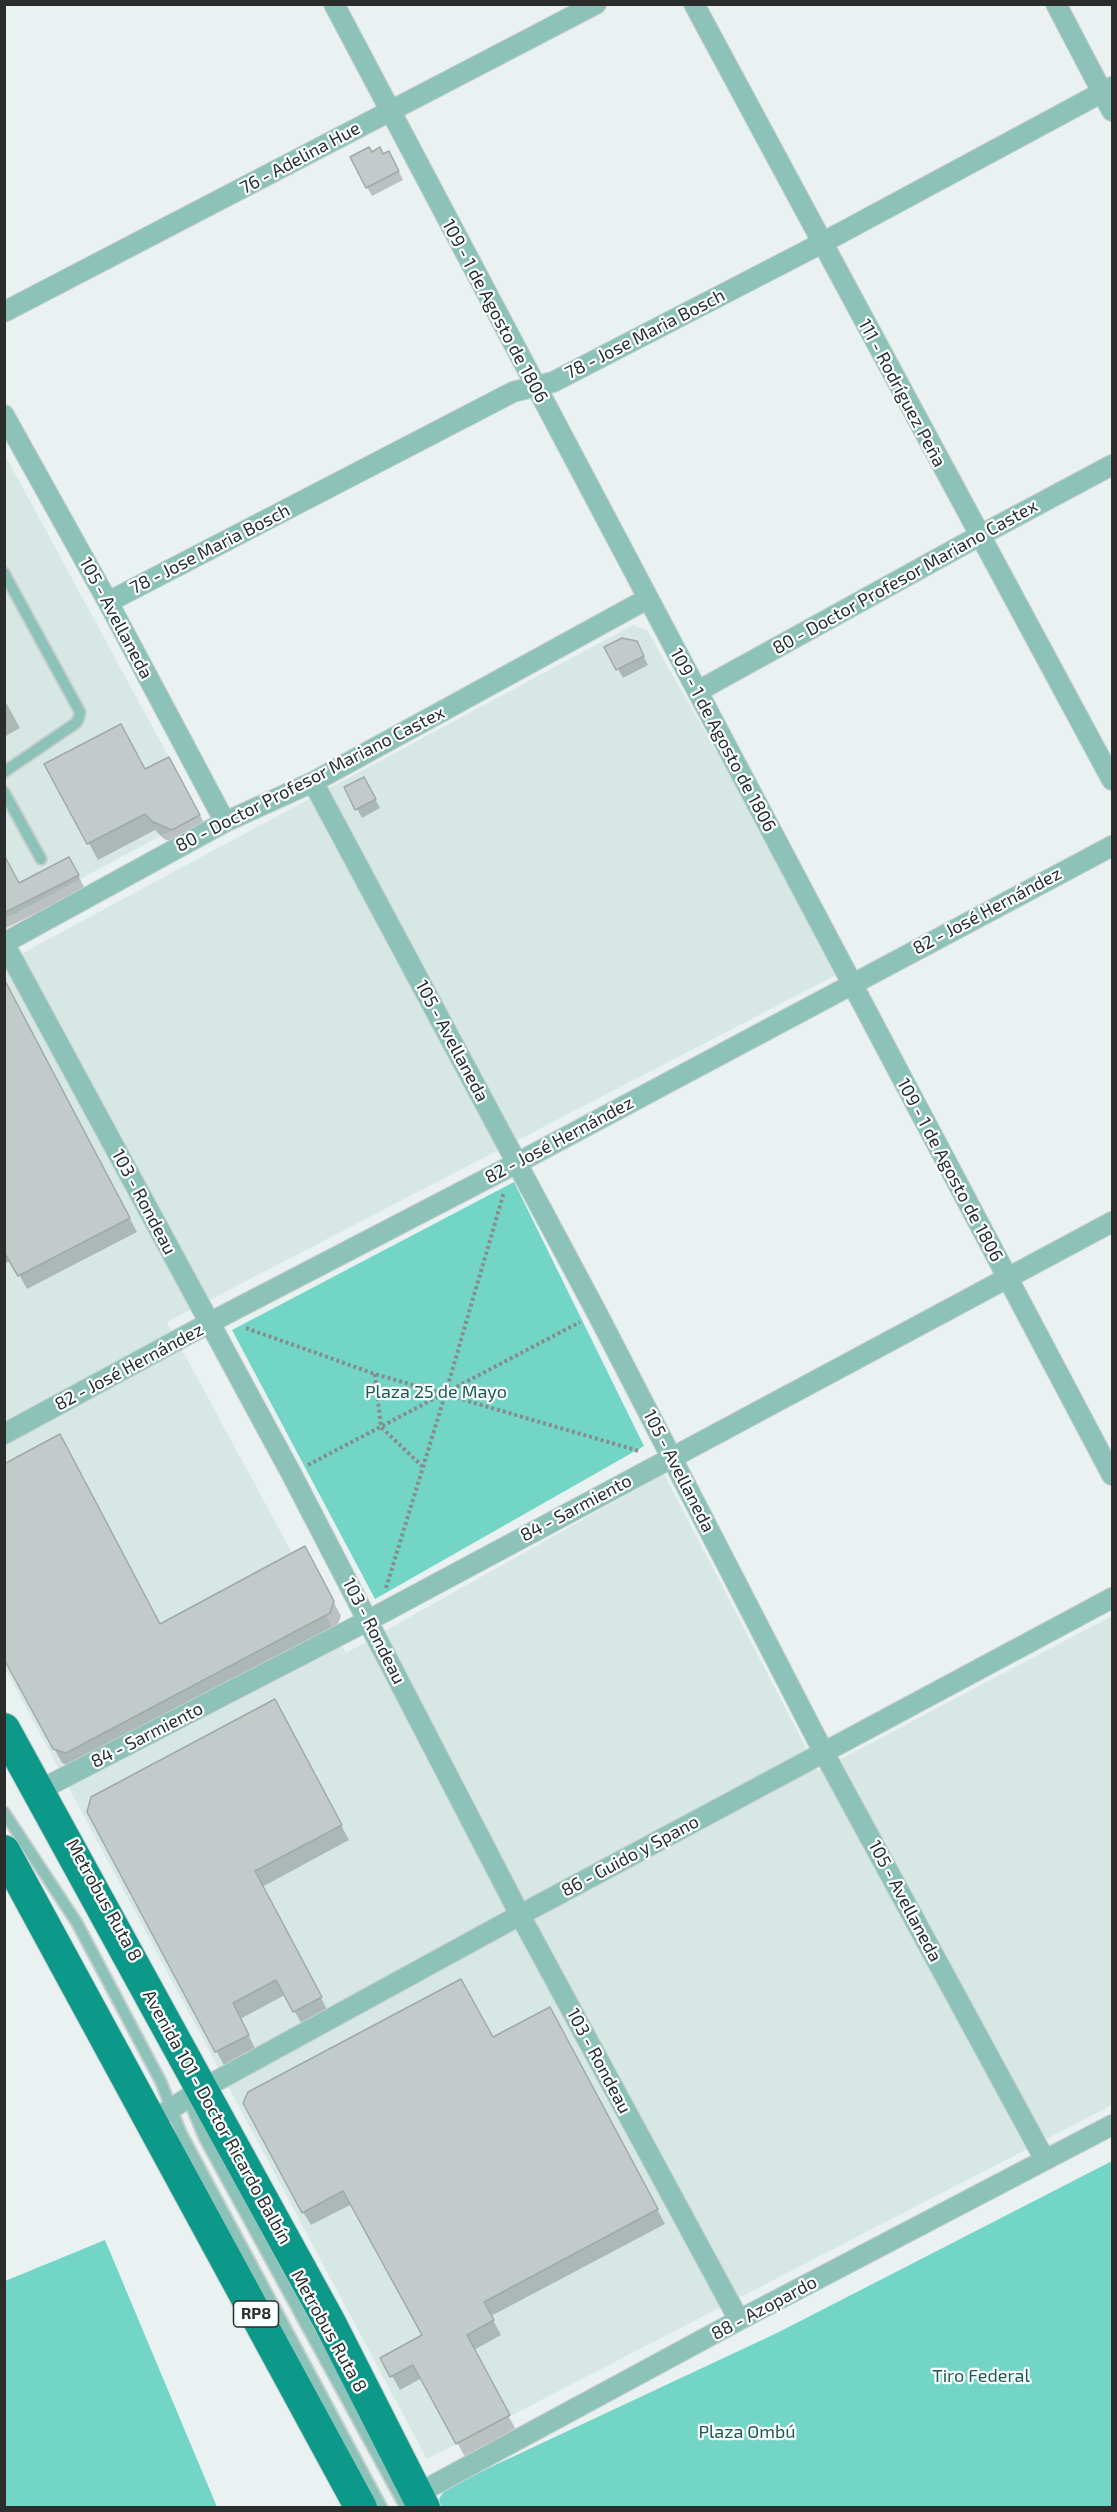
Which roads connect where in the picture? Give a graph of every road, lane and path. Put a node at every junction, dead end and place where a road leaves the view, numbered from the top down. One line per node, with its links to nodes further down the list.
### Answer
1 (334, 4): 6 (street, 109 - 1 de Agosto de 1806)
2 (596, 4): 6 (street, 76 - Adelina Hue)
3 (694, 4): 8 (street, 111 - Rodríguez Peña)
4 (1056, 4): 5 (street)
5 (1107, 89): 7 (street); 8 (street, 78 - Jose Maria Bosch)
6 (390, 110): 9 (street, 76 - Adelina Hue); 10 (street, 109 - 1 de Agosto de 1806)
7 (1113, 111)
8 (822, 243): 10 (street, 78 - Jose Maria Bosch); 13 (street, 111 - Rodríguez Peña)
9 (4, 312)
10 (534, 387): 15 (street, 109 - 1 de Agosto de 1806); 16 (street, 78 - Jose Maria Bosch)
11 (4, 415): 16 (street, 105 - Avellaneda)
12 (1113, 465): 13 (street, 80 - Doctor Profesor Mariano Castex)
13 (979, 536): 17 (street, 80 - Doctor Profesor Mariano Castex); 19 (street, 111 - Rodríguez Peña)
14 (4, 573): 18 (lane)
15 (647, 599): 17 (street, 109 - 1 de Agosto de 1806); 20 (street, 80 - Doctor Profesor Mariano Castex)
16 (108, 602): 22 (street, 105 - Avellaneda)
17 (698, 691): 26 (street, 109 - 1 de Agosto de 1806)
18 (4, 772)
19 (1113, 780)
20 (313, 782): 22 (street, 80 - Doctor Profesor Mariano Castex); 27 (street, 105 - Avellaneda)
21 (4, 792): 24 (lane)
22 (225, 822): 25 (street, 80 - Doctor Profesor Mariano Castex)
23 (1113, 846): 26 (street, 82 - José Hernández)
24 (41, 859)
25 (4, 943): 31 (street, 103 - Rondeau)
26 (851, 983): 27 (street, 82 - José Hernández); 29 (street, 109 - 1 de Agosto de 1806)
27 (514, 1164): 30 (street, 105 - Avellaneda); 31 (street, 82 - José Hernández); 33 (path)
28 (1113, 1222): 29 (street, 84 - Sarmiento)
29 (1007, 1278): 36 (street, 84 - Sarmiento); 39 (street, 109 - 1 de Agosto de 1806)
30 (597, 1313): 33 (path); 36 (street, 105 - Avellaneda)
31 (215, 1321): 32 (path); 35 (street, 82 - José Hernández); 38 (street, 103 - Rondeau)
32 (375, 1374): 33 (path); 34 (path)
33 (445, 1395): 34 (path); 36 (path); 37 (path)
34 (381, 1427): 37 (path); 38 (path)
35 (4, 1434)
36 (669, 1458): 41 (street, 84 - Sarmiento); 43 (street, 105 - Avellaneda)
37 (422, 1466): 41 (path)
38 (291, 1473): 41 (street, 103 - Rondeau)
39 (1113, 1475)
40 (1113, 1598): 43 (street, 86 - Guido y Spano)
41 (373, 1617): 44 (street, 84 - Sarmiento); 47 (street, 103 - Rondeau)
42 (4, 1729): 44 (main road, Avenida 101 - Doctor Ricardo Balbín)
43 (825, 1753): 47 (street, 86 - Guido y Spano); 52 (street, 105 - Avellaneda)
44 (35, 1798): 48 (lane, Metrobus Ruta 8); 49 (main road, Avenida 101 - Doctor Ricardo Balbín)
45 (4, 1812): 50 (lane, Metrobus Ruta 8)
46 (4, 1851): 50 (main road, RP8)
47 (520, 1915): 49 (street, 86 - Guido y Spano); 53 (street, 103 - Rondeau)
48 (144, 2009)
49 (190, 2090): 50 (street, 86 - Guido y Spano); 55 (main road, Avenida 101 - Doctor Ricardo Balbín)
50 (161, 2115): 54 (lane, Metrobus Ruta 8); 56 (main road, RP8)
51 (1113, 2125): 52 (street, 88 - Azopardo)
52 (1045, 2160): 53 (street, 88 - Azopardo)
53 (739, 2320): 55 (street, 88 - Azopardo)
54 (314, 2383): 57 (lane, Metrobus Ruta 8); 58 (lane, Metrobus Ruta 8)
55 (416, 2503)
56 (361, 2508)
57 (366, 2508)
58 (382, 2508)

